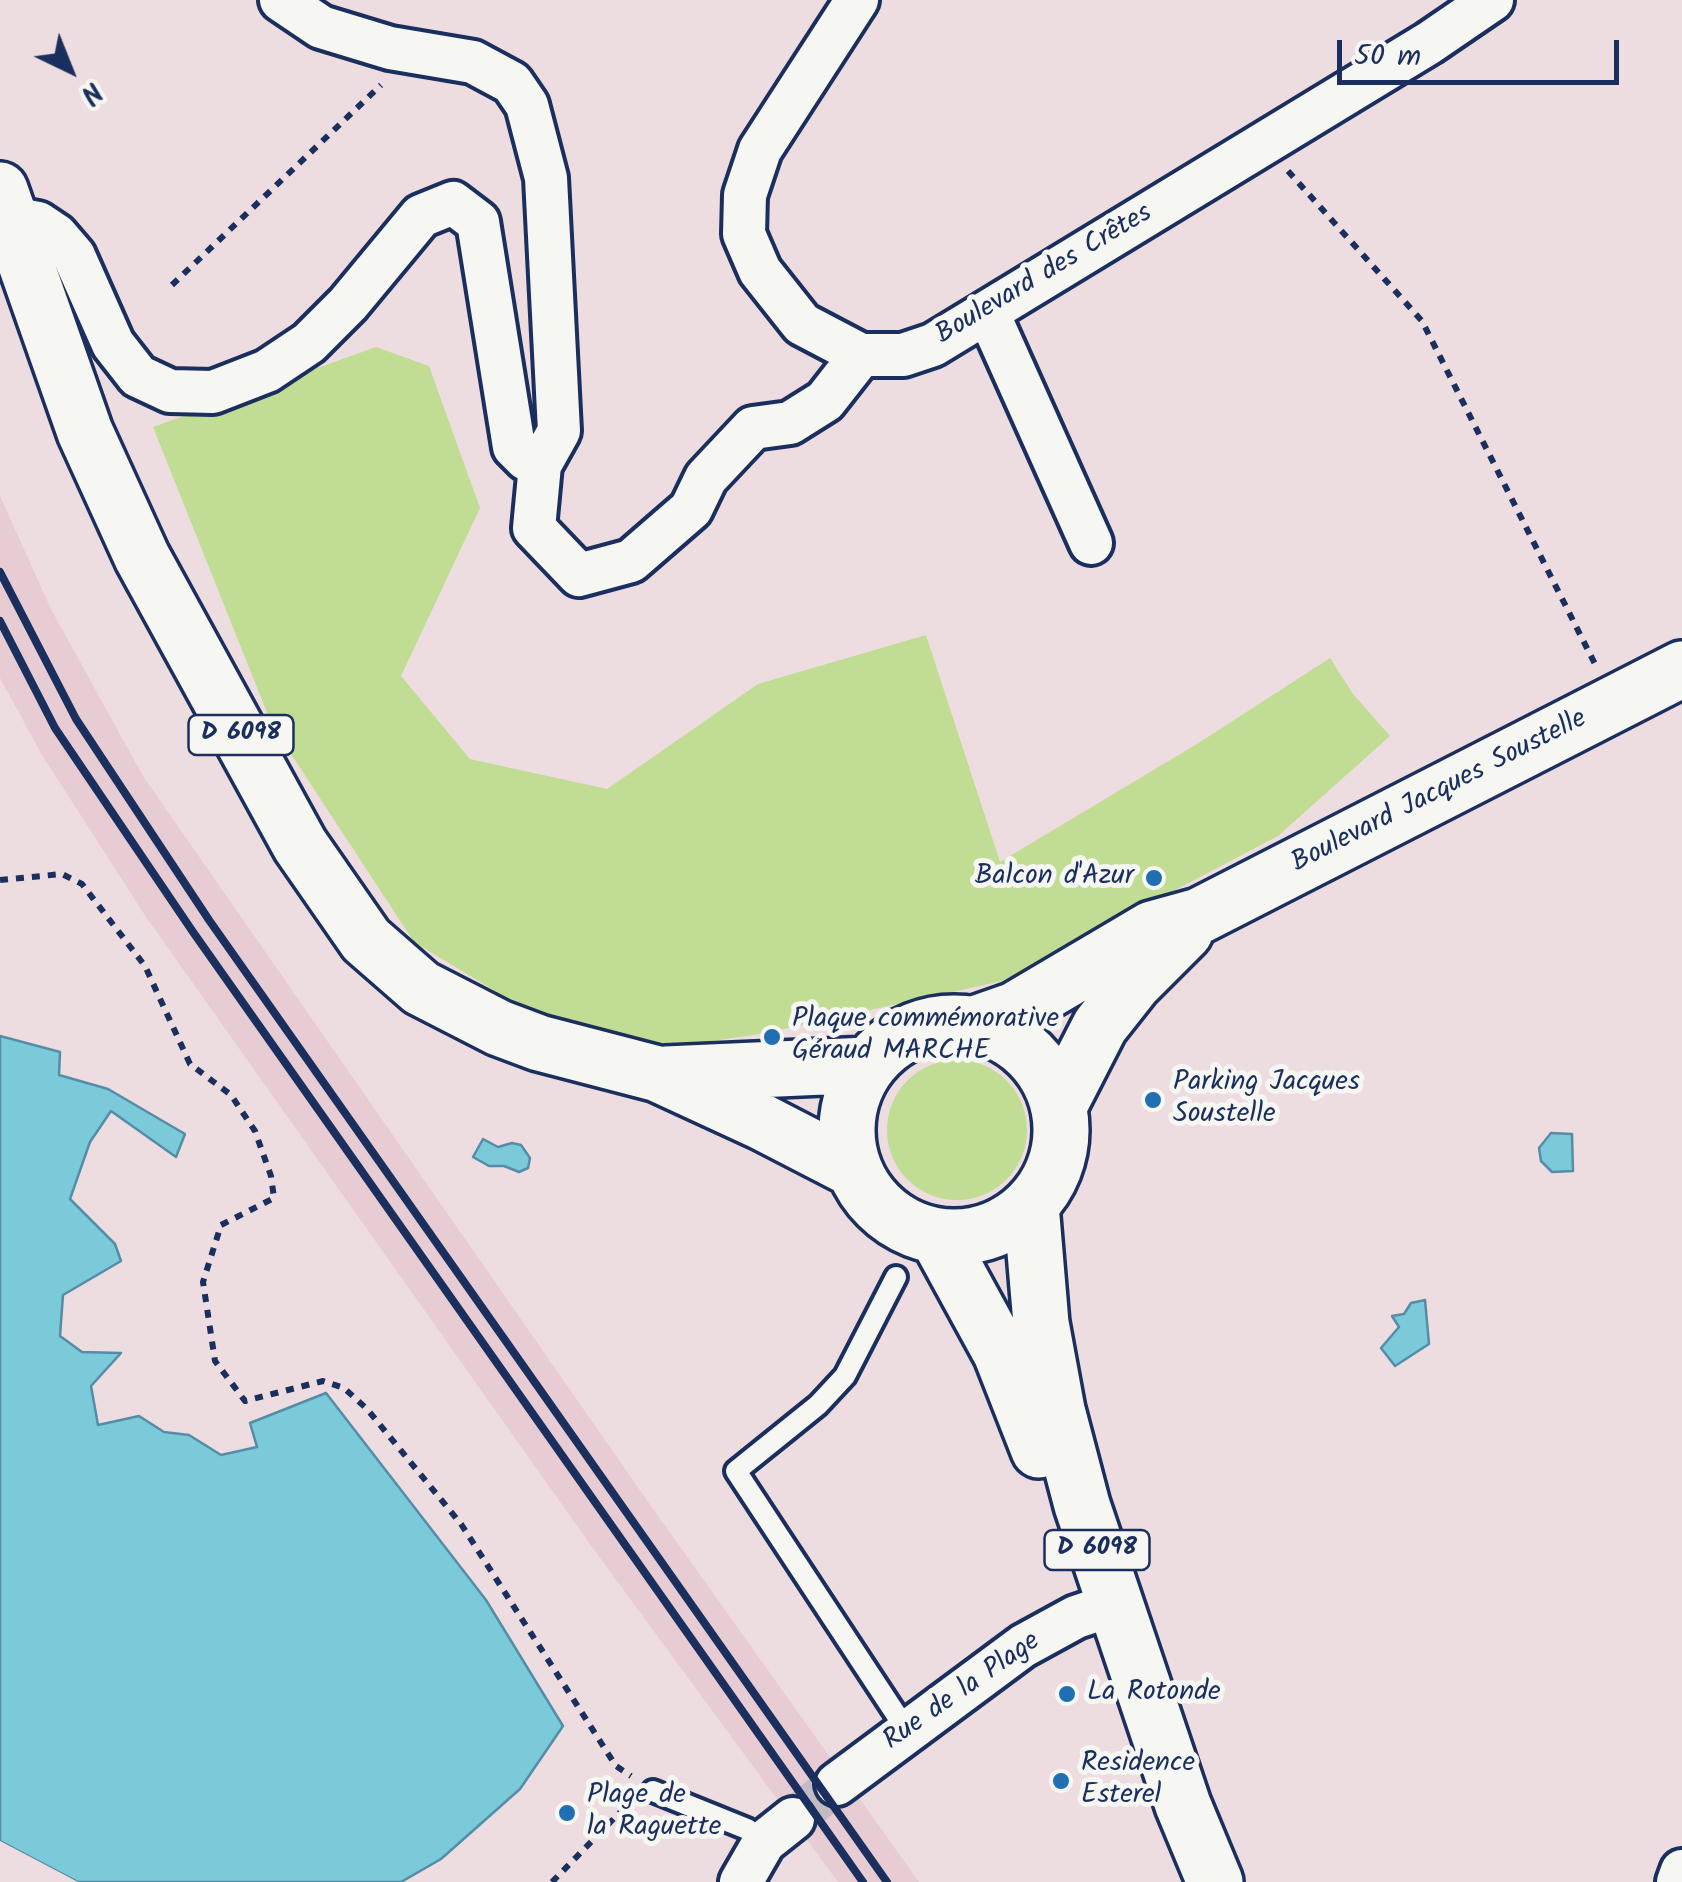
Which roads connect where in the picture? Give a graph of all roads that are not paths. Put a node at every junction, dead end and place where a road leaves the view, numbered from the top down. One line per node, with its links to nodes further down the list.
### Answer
1 (281, 0): 7 (street)
2 (858, 0): 6 (street)
3 (1492, 0): 5 (street, Boulevard des Crêtes)
4 (5, 204): 7 (street); 13 (main road, D 6098)
5 (988, 313): 6 (street, Boulevard des Crêtes); 8 (street)
6 (862, 355): 7 (street)
7 (540, 465)
8 (1091, 543)
9 (1682, 669): 10 (main road, Boulevard Jacques Soustelle)
10 (1199, 916): 11 (main road, Boulevard Jacques Soustelle); 14 (main road, Boulevard Jacques Soustelle)
11 (975, 1024): 12 (main road); 14 (main road)
12 (868, 1064): 13 (main road, D 6098); 15 (main road)
13 (658, 1074): 15 (main road, D 6098)
14 (1059, 1106): 16 (main road)
15 (853, 1169): 17 (main road)
16 (1030, 1205): 17 (main road); 27 (main road, D 6098)
17 (937, 1236): 19 (main road, D 6098)
18 (896, 1277): 20 (lane)
19 (1094, 1611): 20 (street, Rue de la Plage); 26 (main road, D 6098)
20 (907, 1731): 21 (street, Rue de la Plage)
21 (837, 1784)
22 (654, 1791): 23 (lane)
23 (778, 1830): 25 (street)
24 (1682, 1872): 28 (street)
25 (741, 1882)
26 (1179, 1882)
27 (1216, 1882)
28 (1678, 1882)

